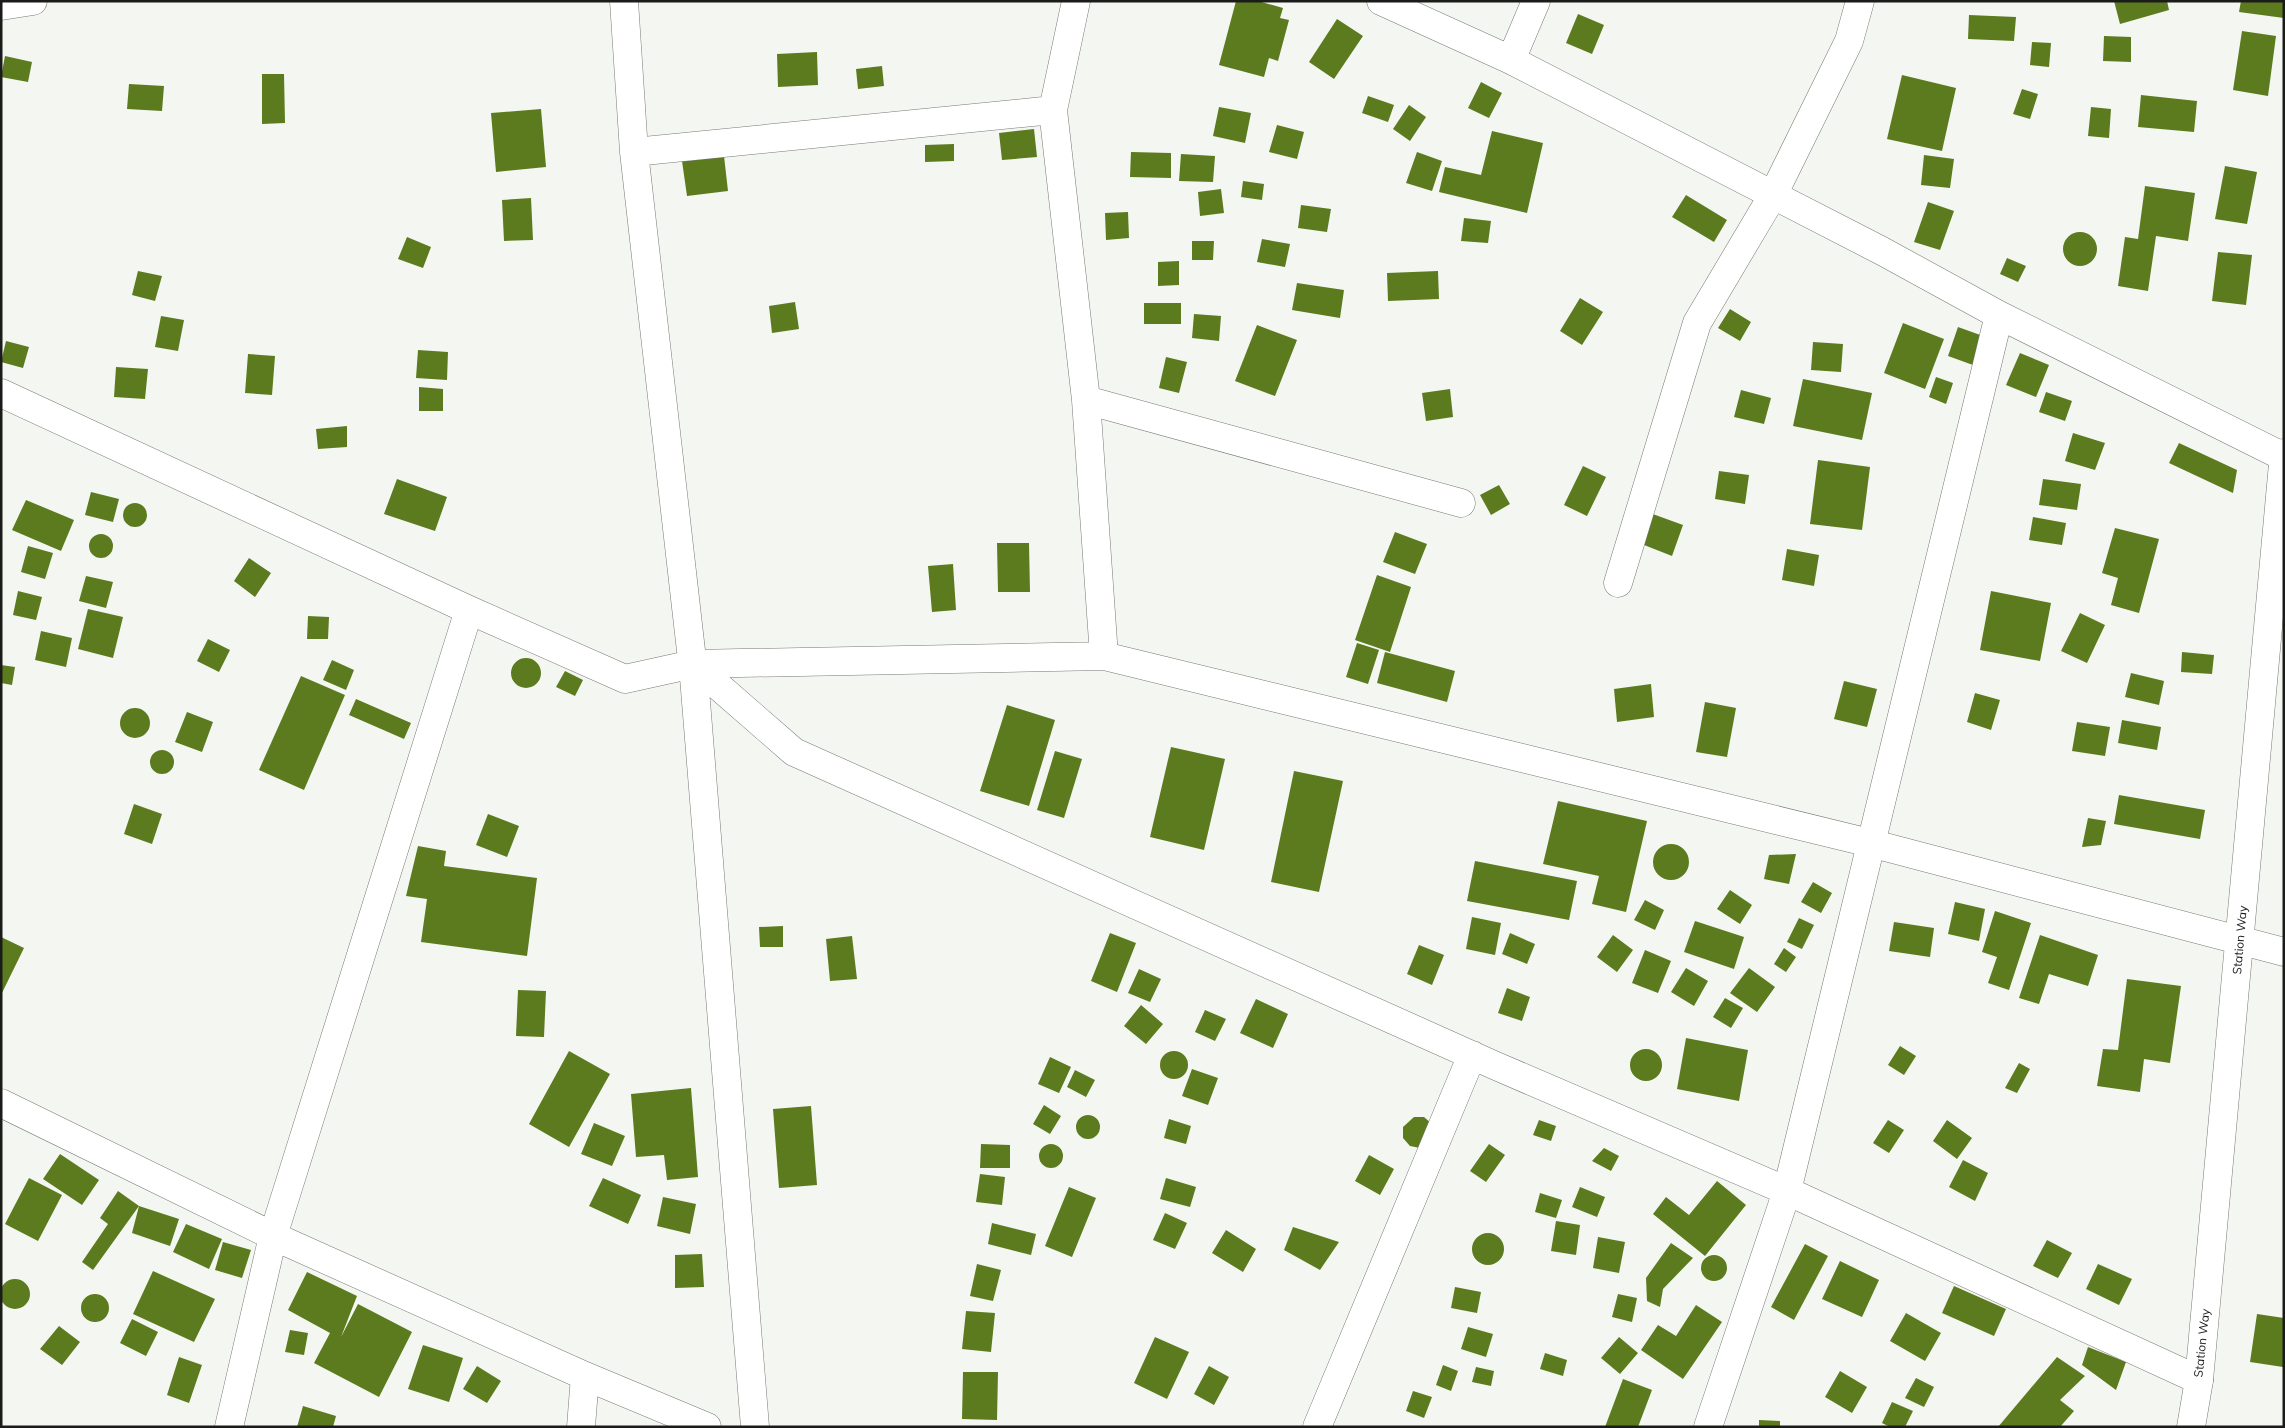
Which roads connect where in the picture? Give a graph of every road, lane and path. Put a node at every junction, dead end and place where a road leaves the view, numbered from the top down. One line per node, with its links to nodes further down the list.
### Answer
1 (33, 1): 7 (street)
2 (624, 1): 10 (street)
3 (1076, 1): 9 (street)
4 (1381, 1): 8 (street)
5 (1536, 1): 8 (street)
6 (1860, 1): 11 (street)
7 (1, 6)
8 (1511, 60): 11 (street)
9 (1053, 110): 10 (street); 14 (street)
10 (634, 152): 21 (street)
11 (1773, 195): 12 (street); 18 (street)
12 (1999, 315): 16 (street); 22 (street)
13 (1, 393): 19 (street)
14 (1086, 400): 17 (street); 20 (street)
15 (2284, 453): 16 (street, Station Way)
16 (2284, 457): 23 (street, Station Way)
17 (1461, 503)
18 (1618, 583)
19 (469, 610): 21 (street); 28 (street)
20 (1104, 656): 21 (street); 22 (street)
21 (692, 664): 25 (street); 34 (street)
22 (1870, 843): 23 (street); 27 (street)
23 (2240, 939): 24 (street); 30 (street, Station Way)
24 (2284, 952)
25 (1472, 1055): 27 (street); 35 (street)
26 (1, 1103): 28 (street)
27 (1787, 1191): 30 (street); 36 (street)
28 (273, 1236): 29 (street); 31 (street)
29 (585, 1376): 32 (street); 33 (street)
30 (2199, 1380): 37 (street, Station Way)
31 (229, 1427)
32 (581, 1427)
33 (707, 1427)
34 (754, 1427)
35 (1317, 1427)
36 (1708, 1427)
37 (2191, 1427)

